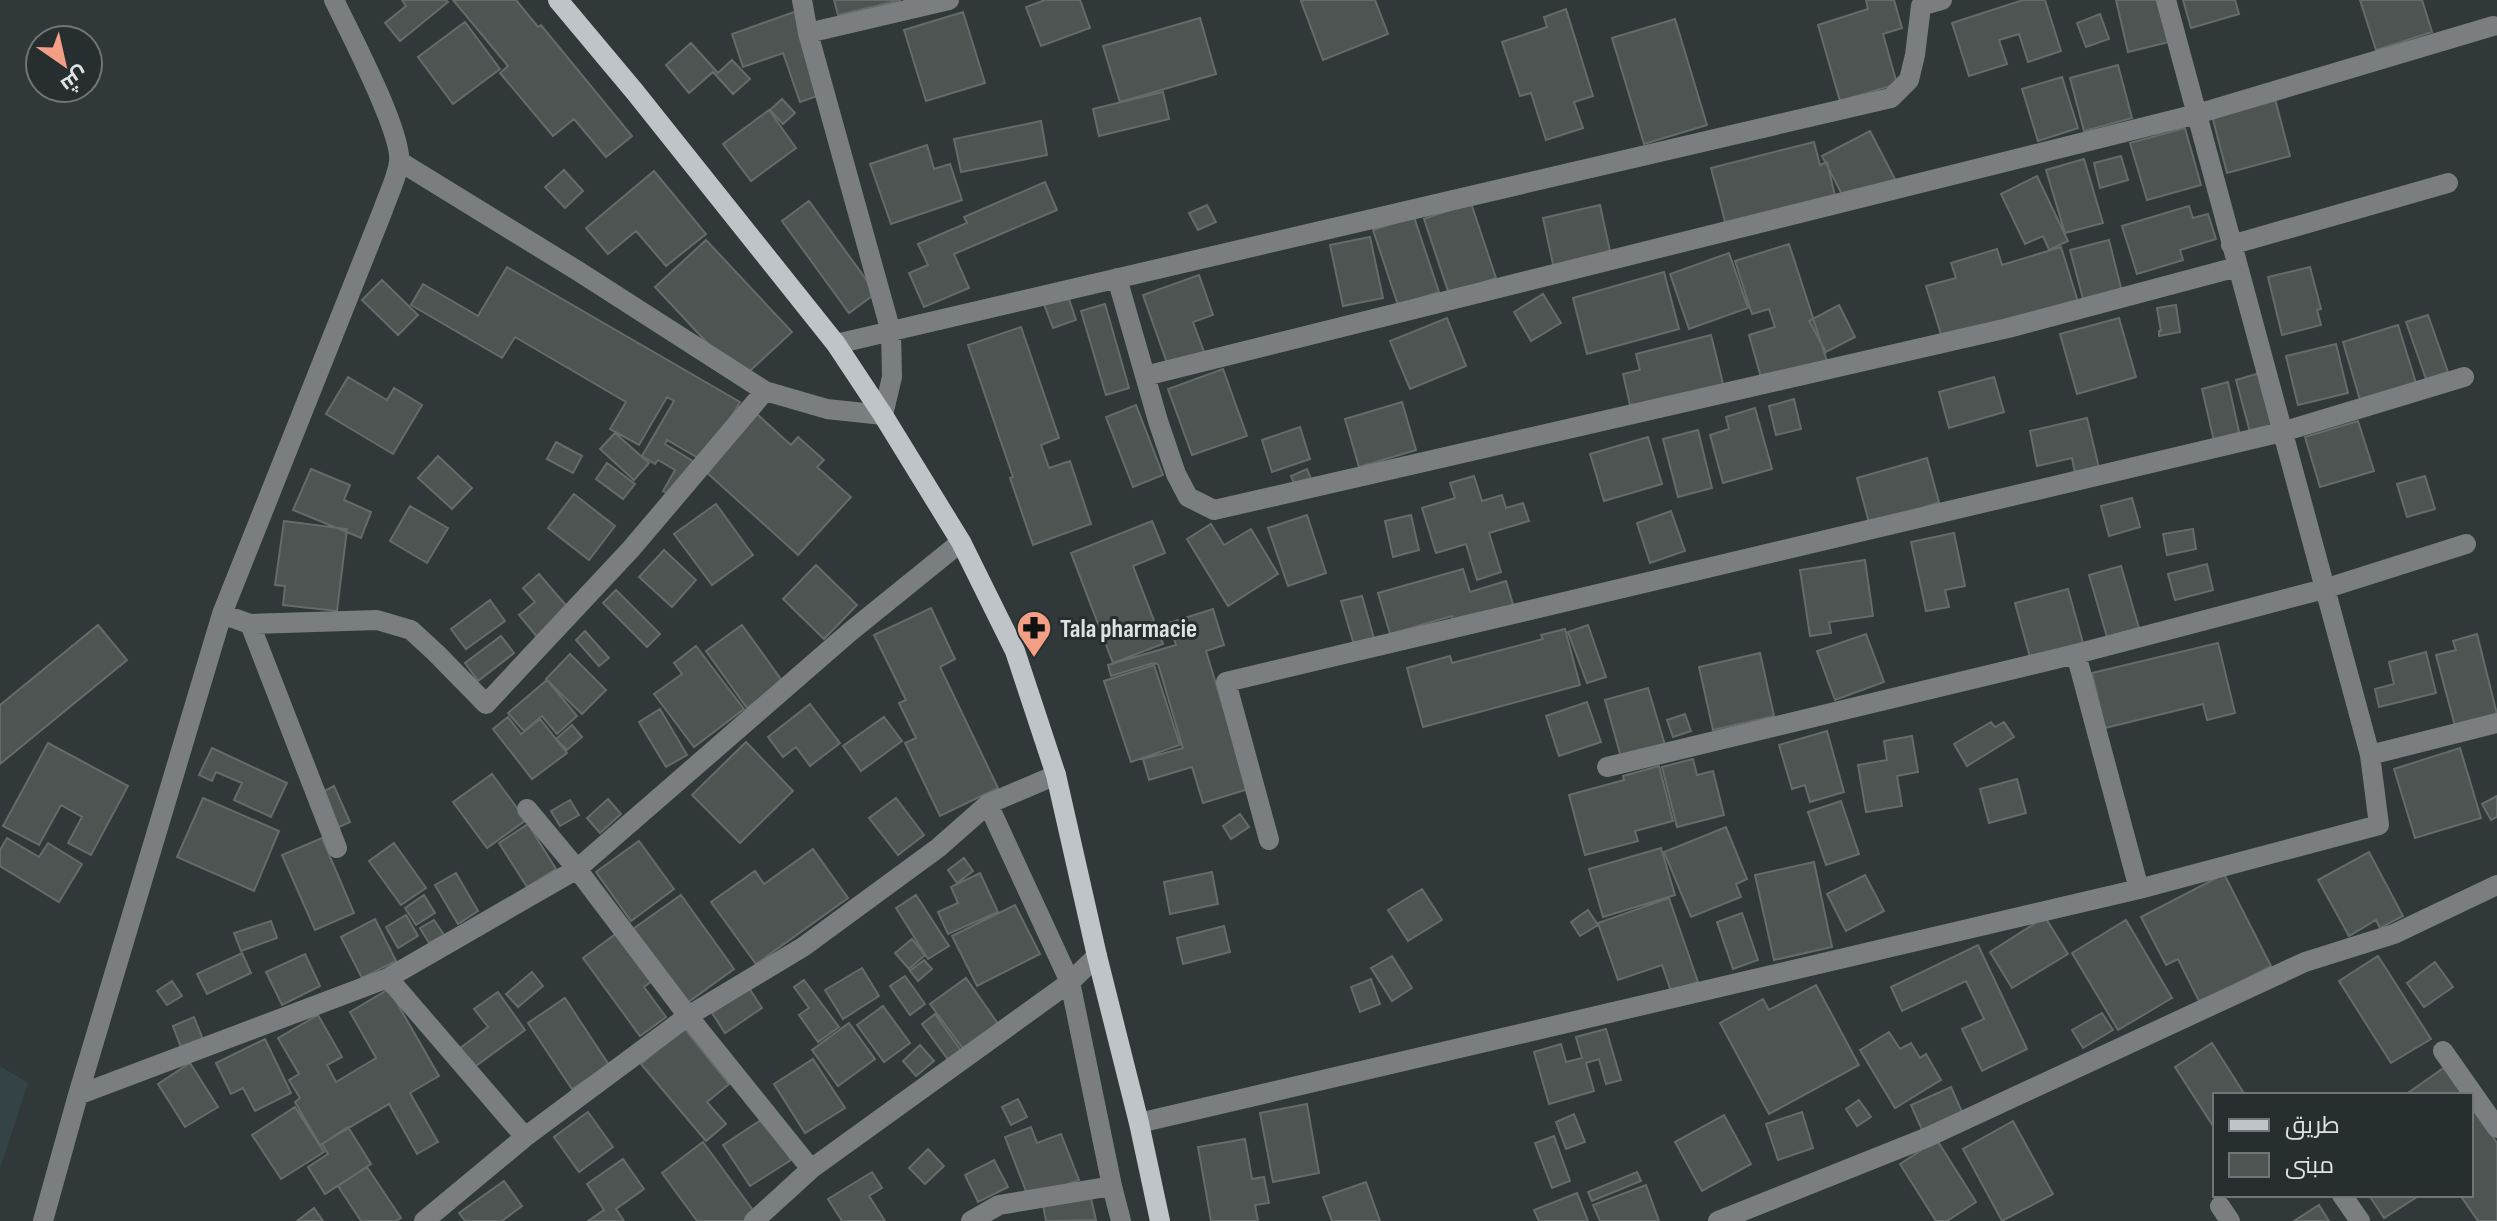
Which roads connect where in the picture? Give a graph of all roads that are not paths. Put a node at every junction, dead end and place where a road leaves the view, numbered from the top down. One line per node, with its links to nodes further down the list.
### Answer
1 (334, 0): 10 (street)
2 (558, 0): 16 (main road)
3 (802, 0): 8 (street)
4 (949, 0): 8 (street)
5 (1942, 0): 14 (street)
6 (2166, 0): 9 (street)
7 (2493, 26): 9 (street)
8 (808, 33): 15 (street)
9 (2197, 114): 12 (street); 17 (street)
10 (399, 161): 19 (street); 25 (street)
11 (2448, 183): 12 (street)
12 (2231, 245): 13 (street)
13 (2237, 267): 17 (street); 21 (street)
14 (1117, 278): 15 (street); 17 (street)
15 (891, 332): 16 (street); 20 (street)
16 (836, 344): 20 (main road)
17 (1145, 376)
18 (2464, 377): 21 (street)
19 (765, 391): 20 (street); 26 (street)
20 (883, 415): 22 (main road)
21 (2282, 432): 24 (street); 34 (street)
22 (961, 542): 31 (main road); 36 (street)
23 (2466, 544): 24 (street)
24 (2324, 589): 27 (street); 29 (street)
25 (222, 614): 26 (street); 46 (street)
26 (250, 624): 35 (street)
27 (2076, 654): 30 (street); 38 (street)
28 (2497, 723): 29 (street)
29 (2370, 755): 38 (street)
30 (1607, 767)
31 (1056, 775): 32 (street); 39 (main road)
32 (988, 804): 41 (street); 42 (street)
33 (527, 809): 36 (street)
34 (1269, 840)
35 (337, 848)
36 (577, 869): 40 (street); 42 (street)
37 (2497, 885): 59 (street)
38 (2139, 889): 47 (street)
39 (1097, 956): 41 (street); 47 (main road)
40 (388, 978): 46 (street); 49 (street)
41 (1070, 982): 50 (street); 51 (street)
42 (688, 1016): 49 (street); 50 (street)
43 (2443, 1051): 44 (street)
44 (2472, 1093)
45 (2473, 1094): 48 (street)
46 (78, 1095): 54 (street)
47 (1139, 1123): 58 (main road)
48 (2497, 1128)
49 (525, 1137): 53 (street)
50 (811, 1169): 55 (street)
51 (1112, 1186): 56 (street); 57 (street)
52 (2343, 1197): 60 (street)
53 (433, 1218)
54 (43, 1221)
55 (754, 1221)
56 (971, 1221)
57 (1121, 1221)
58 (1160, 1221)
59 (1718, 1221)
60 (2360, 1221)

